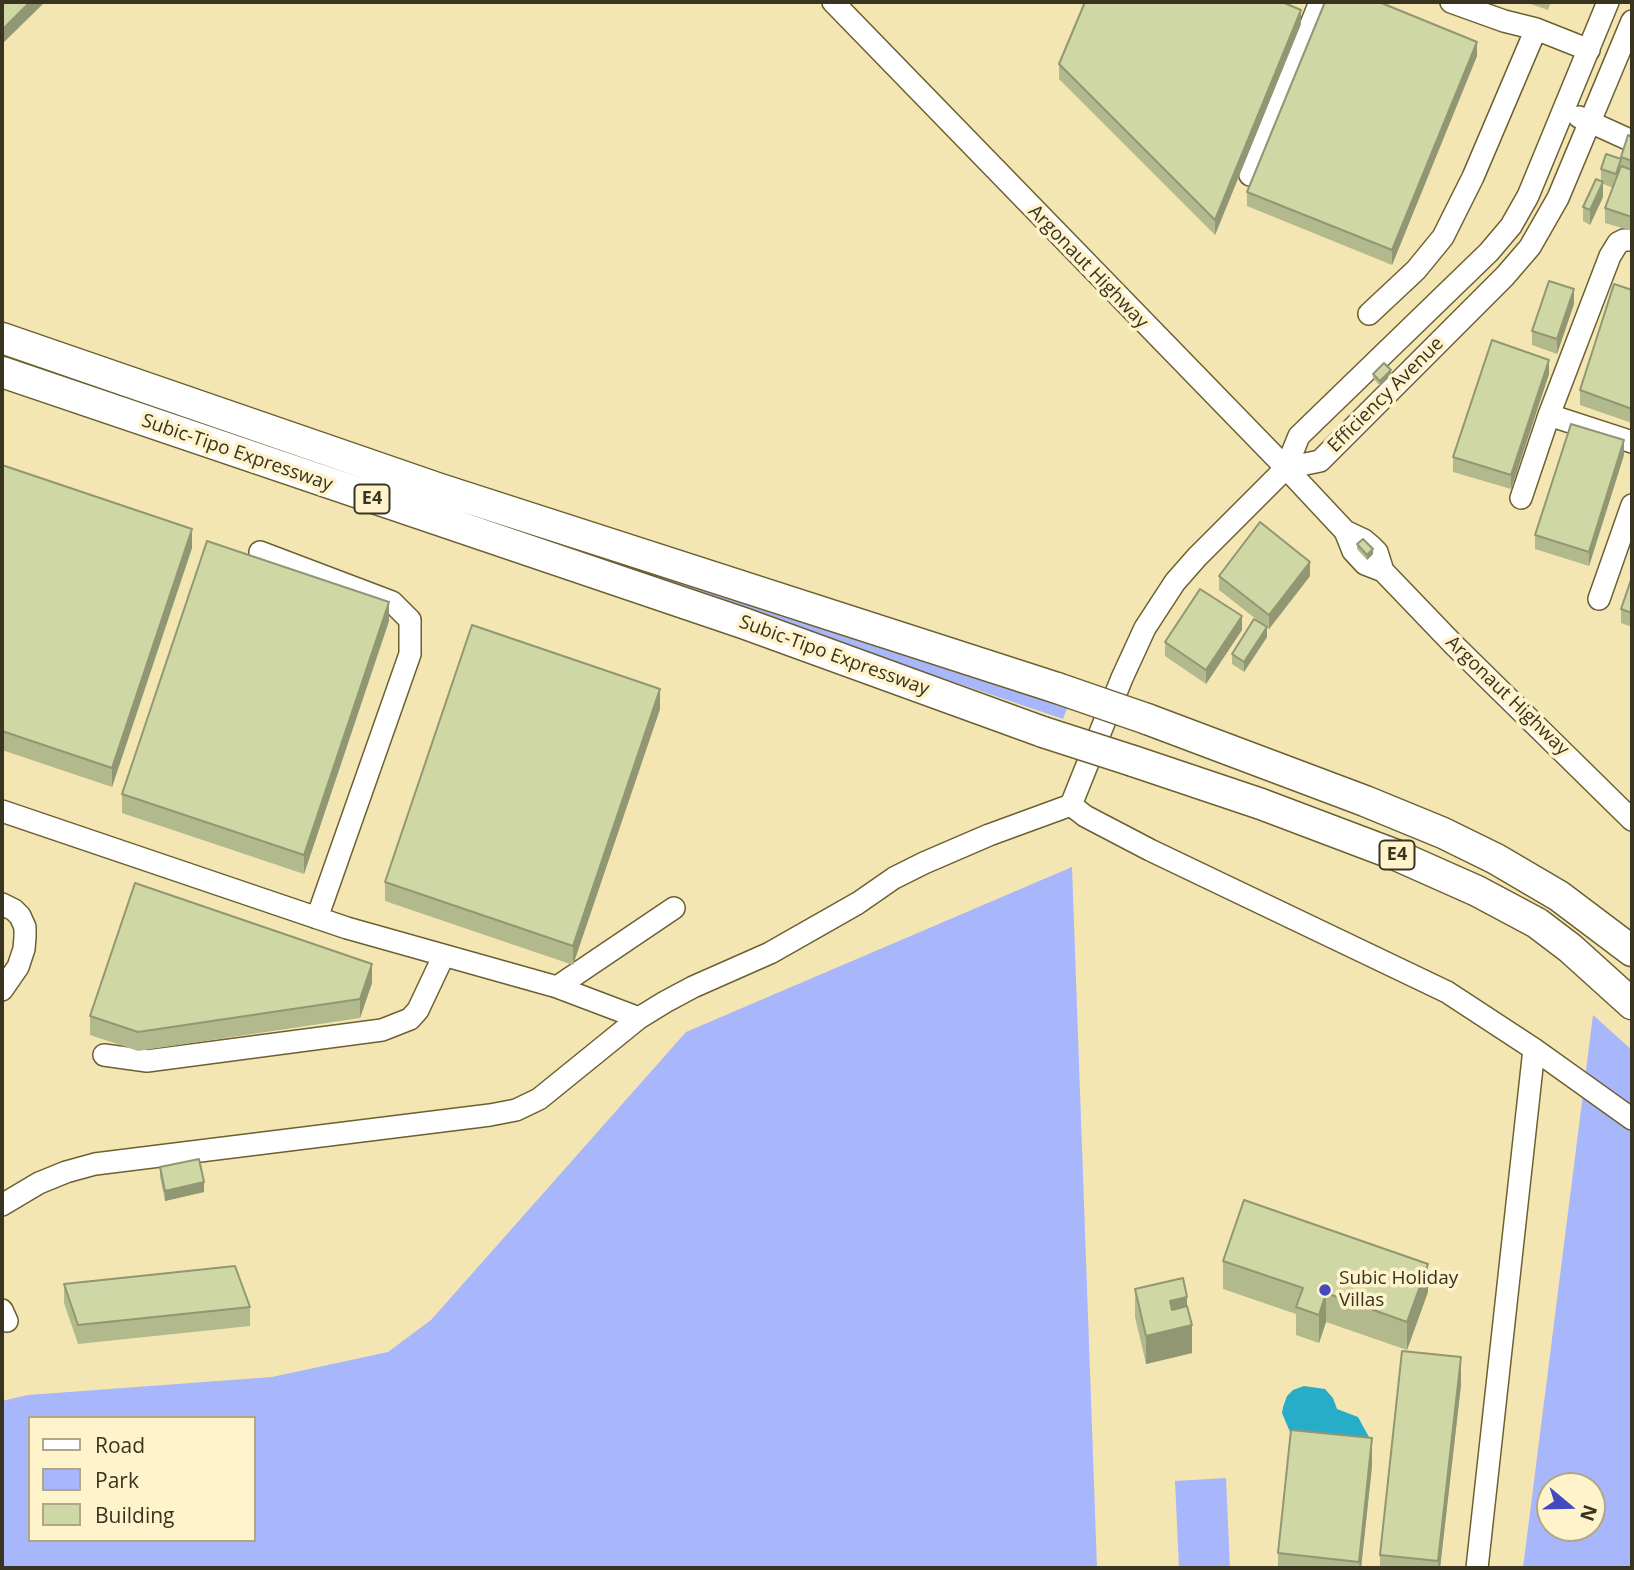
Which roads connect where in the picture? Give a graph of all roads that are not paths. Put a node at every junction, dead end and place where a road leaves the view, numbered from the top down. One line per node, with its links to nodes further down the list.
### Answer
1 (833, 2): 18 (street, Argonaut Highway)
2 (1320, 2): 11 (street)
3 (1451, 2): 6 (street)
4 (1608, 2): 7 (street, Efficiency Avenue)
5 (1632, 21): 9 (street, Efficiency Avenue)
6 (1536, 29): 7 (street); 13 (street)
7 (1589, 50): 8 (street, Efficiency Avenue)
8 (1564, 110): 9 (street); 18 (street, Efficiency Avenue)
9 (1591, 122): 10 (street); 18 (street, Efficiency Avenue)
10 (1632, 141)
11 (1250, 175)
12 (1632, 240): 16 (street)
13 (1369, 314)
14 (2, 338): 29 (highway, Subic-Tipo Expressway / E4, bridge)
15 (2, 372): 33 (highway, Subic-Tipo Expressway / E4, bridge)
16 (1549, 415): 17 (street); 19 (street)
17 (1632, 442)
18 (1286, 468): 23 (street); 25 (street, Argonaut Highway)
19 (1521, 498)
20 (1632, 505): 22 (street)
21 (260, 552): 28 (street)
22 (1599, 599)
23 (1071, 805): 34 (street); 35 (street)
24 (2, 811): 28 (street)
25 (1632, 820)
26 (2, 904): 32 (street)
27 (674, 908): 31 (street)
28 (317, 918): 30 (street)
29 (1632, 951)
30 (443, 957): 31 (street); 36 (street)
31 (557, 987): 34 (street)
32 (2, 990)
33 (1632, 1004)
34 (639, 1017): 38 (street)
35 (1534, 1049): 37 (street); 39 (street)
36 (104, 1055)
37 (1632, 1119)
38 (2, 1205)
39 (1477, 1568)

